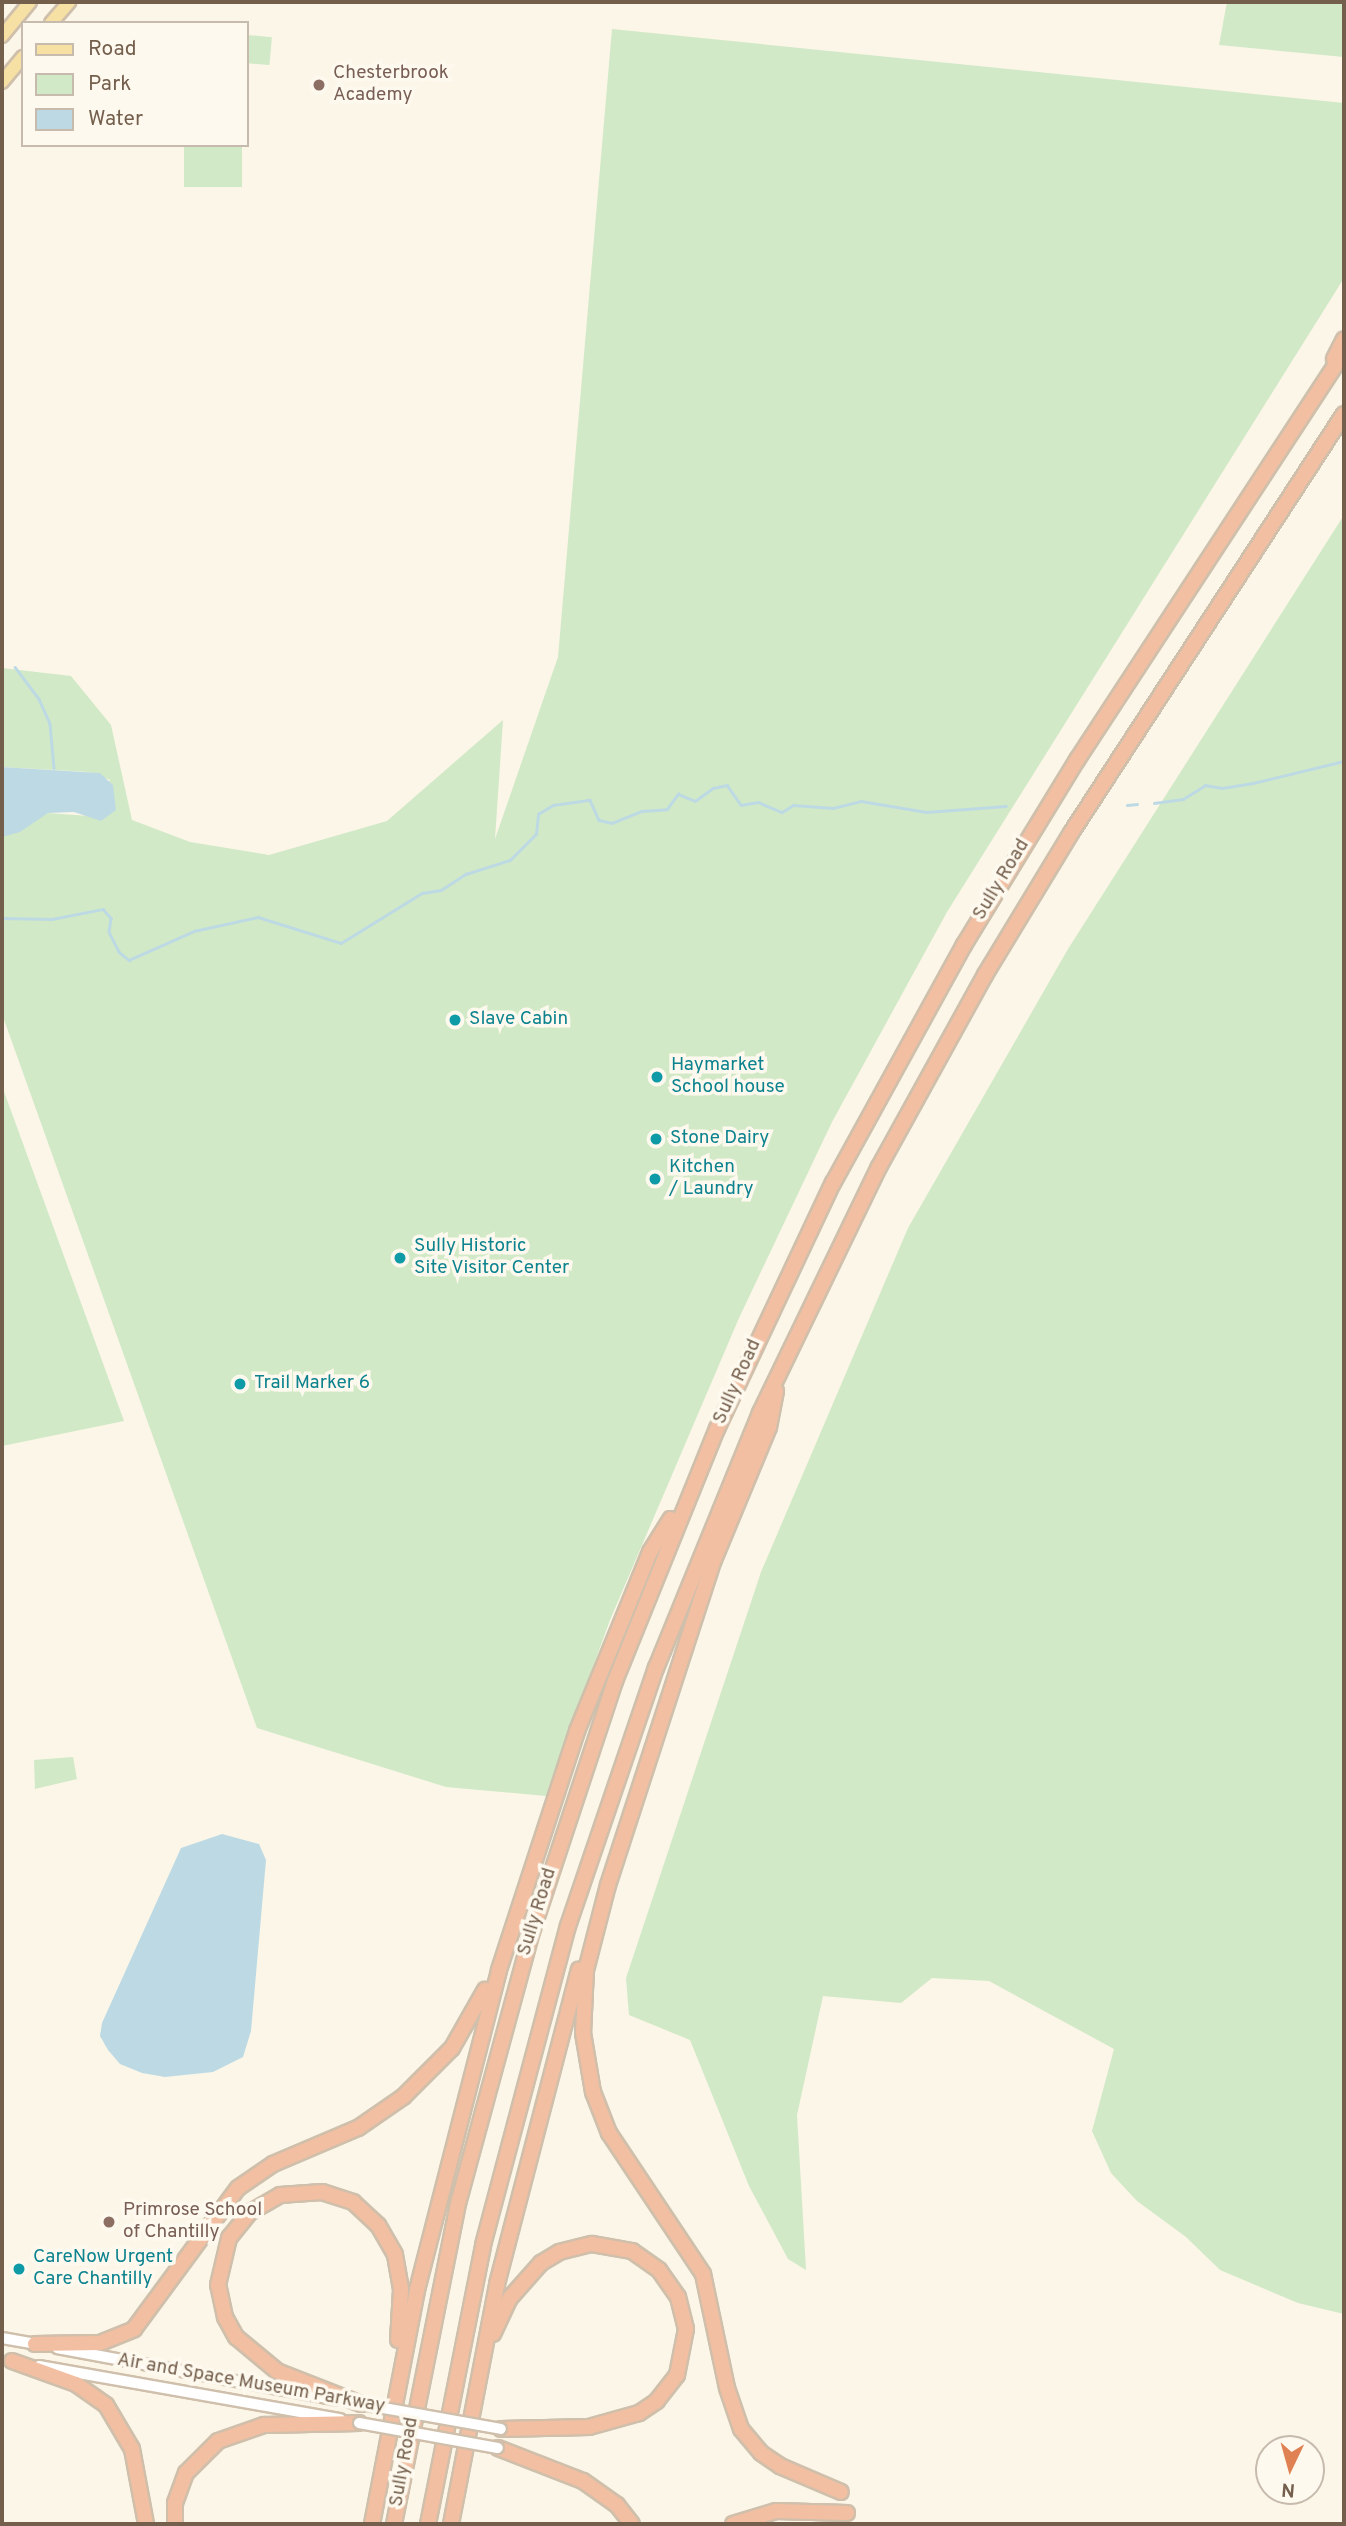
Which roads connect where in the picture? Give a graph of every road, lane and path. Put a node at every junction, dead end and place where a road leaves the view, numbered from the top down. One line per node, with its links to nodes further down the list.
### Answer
1 (30, 2): 4 (main road)
2 (69, 2): 3 (main road)
3 (53, 21)
4 (2, 36)
5 (21, 59): 6 (main road)
6 (2, 82)
7 (1344, 339): 9 (highway)
8 (1344, 352): 9 (highway, Sully Road)
9 (1314, 398): 12 (highway, Sully Road)
10 (1344, 415): 11 (highway, Sully Road)
11 (782, 1364): 13 (highway); 34 (highway, Sully Road)
12 (695, 1479): 14 (highway); 33 (highway, Sully Road)
13 (608, 1885): 19 (highway); 27 (highway)
14 (510, 1931): 16 (highway); 23 (highway)
15 (2, 2338): 16 (main road, Air and Space Museum Parkway)
16 (35, 2344): 18 (main road, Air and Space Museum Parkway)
17 (7, 2360): 20 (main road, Air and Space Museum Parkway); 29 (highway)
18 (361, 2404): 22 (main road, Air and Space Museum Parkway, bridge); 23 (highway)
19 (472, 2406): 22 (highway); 24 (highway)
20 (318, 2419): 21 (highway); 30 (highway)
21 (359, 2423): 25 (main road, Air and Space Museum Parkway, bridge)
22 (501, 2429)
23 (388, 2431): 26 (highway)
24 (464, 2448): 35 (highway); 36 (highway)
25 (498, 2448): 37 (highway)
26 (377, 2491): 31 (highway); 32 (highway)
27 (841, 2492)
28 (847, 2513): 38 (highway)
29 (146, 2524)
30 (175, 2524)
31 (364, 2524)
32 (372, 2524)
33 (394, 2524)
34 (428, 2524)
35 (451, 2524)
36 (458, 2524)
37 (632, 2524)
38 (733, 2524)

